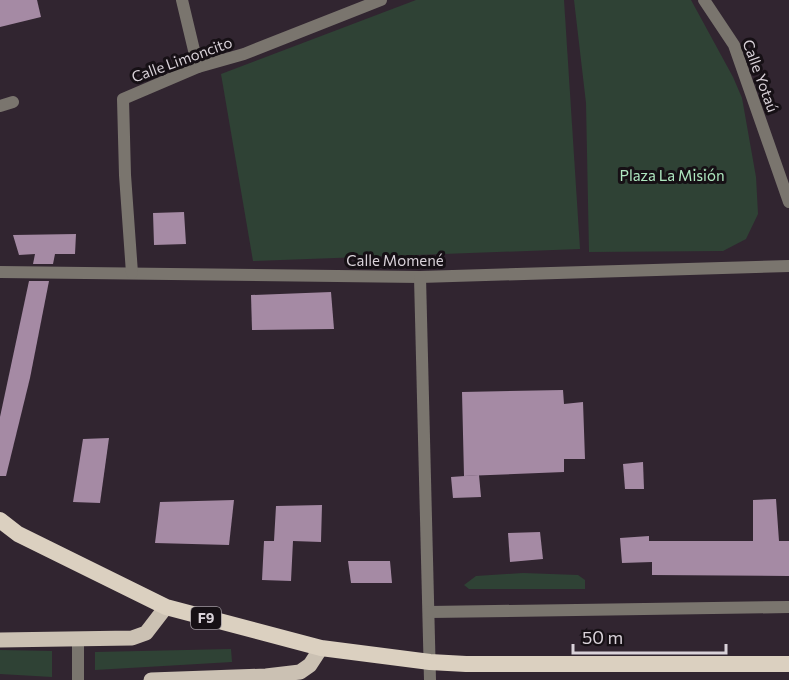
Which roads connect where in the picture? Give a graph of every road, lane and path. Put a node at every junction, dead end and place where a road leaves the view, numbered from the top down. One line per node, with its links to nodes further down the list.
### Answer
1 (182, 0): 4 (street)
2 (381, 0): 4 (street, Calle Limoncito)
3 (704, 0): 7 (street, Calle Yotaú)
4 (198, 67): 10 (street, Calle Limoncito)
5 (13, 102): 6 (street)
6 (0, 106)
7 (789, 202)
8 (789, 266): 11 (street, Calle Momené)
9 (0, 272): 10 (street, Calle Momené)
10 (132, 273): 11 (street, Calle Momené)
11 (420, 277): 15 (street)
12 (0, 520): 13 (highway, F9)
13 (166, 607): 17 (main road); 18 (highway, F9)
14 (789, 607): 15 (street)
15 (429, 612): 19 (street)
16 (0, 640): 17 (main road)
17 (78, 640): 21 (street)
18 (321, 648): 19 (highway, F9); 22 (main road)
19 (430, 662): 20 (highway, F9); 23 (street)
20 (789, 664)
21 (78, 680)
22 (151, 680)
23 (430, 680)

